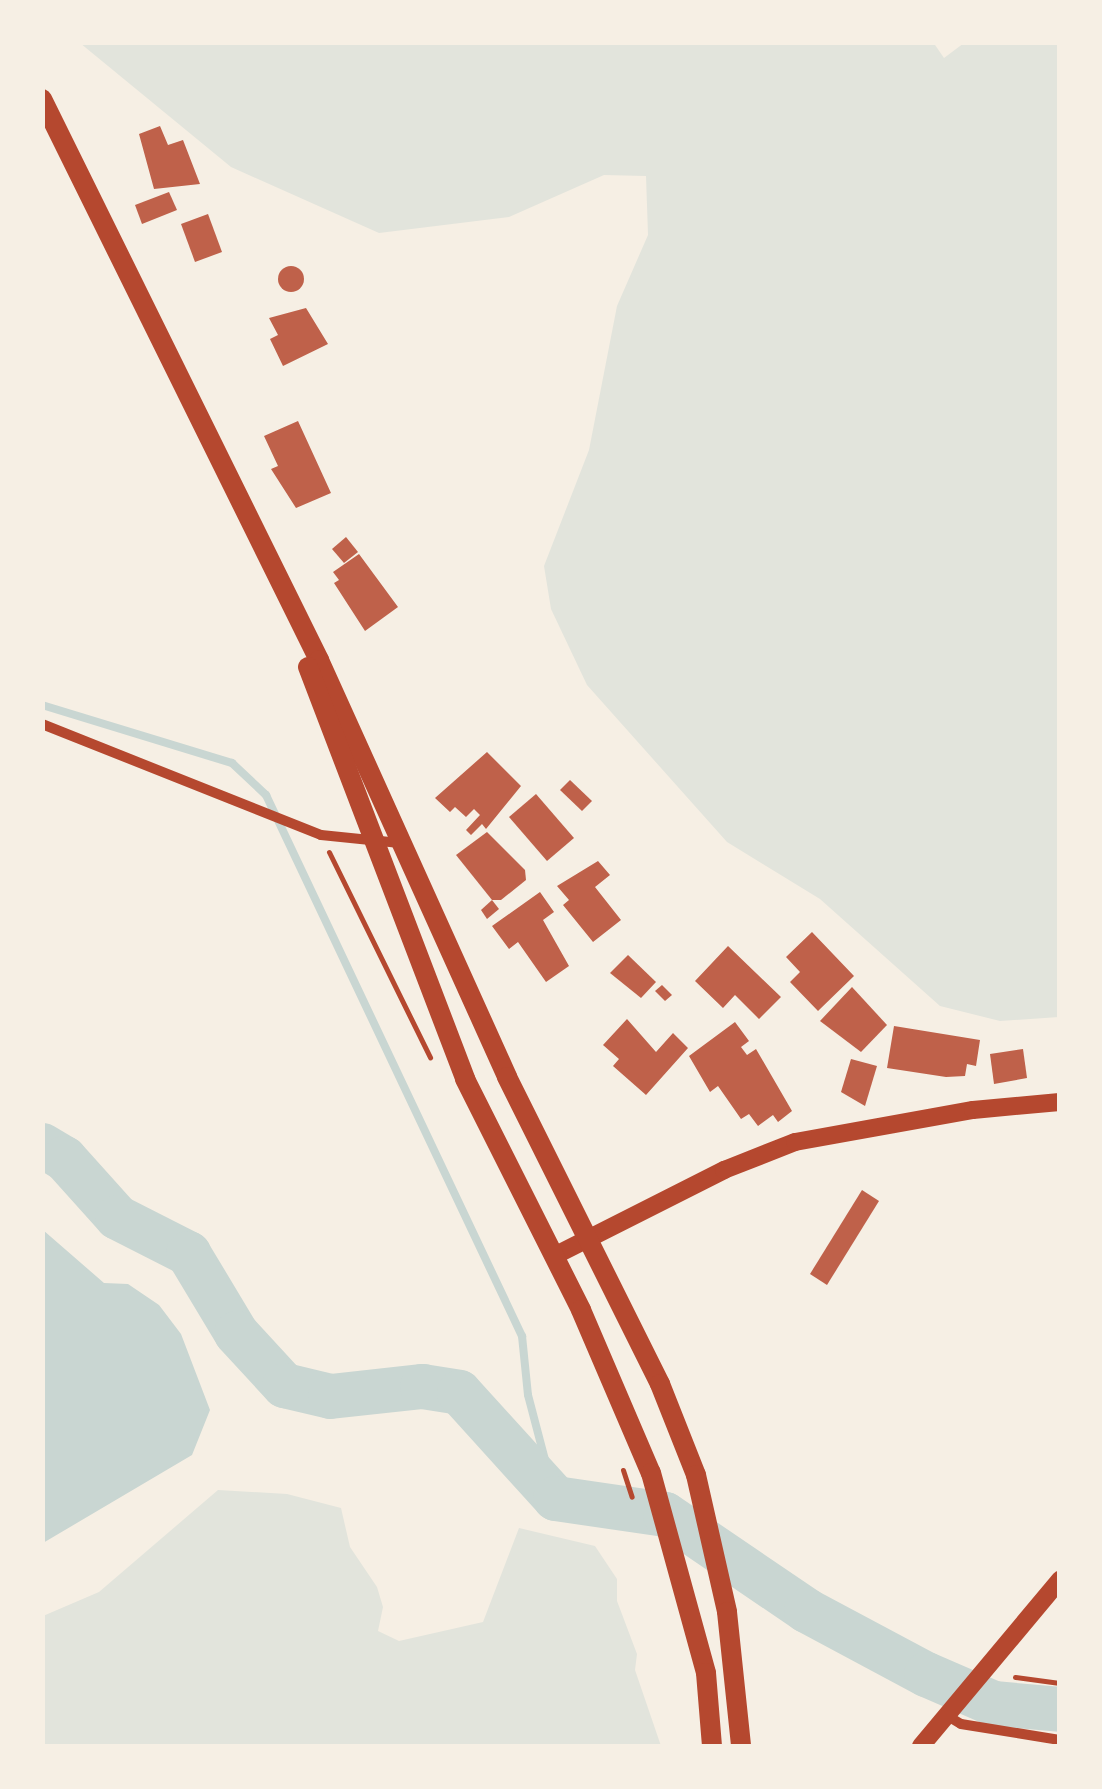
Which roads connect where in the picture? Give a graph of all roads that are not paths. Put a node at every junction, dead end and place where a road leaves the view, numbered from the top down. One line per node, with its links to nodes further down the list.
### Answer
1 (42, 99): 2 (main road)
2 (268, 562): 4 (main road); 5 (main road)
3 (42, 724): 5 (street)
4 (400, 843): 5 (street); 7 (main road)
5 (377, 844): 8 (main road)
6 (1060, 1102): 7 (street)
7 (589, 1238): 8 (street); 13 (main road)
8 (554, 1256): 12 (main road)
9 (1060, 1580): 10 (street)
10 (950, 1710): 11 (street); 14 (street)
11 (1060, 1740)
12 (712, 1746)
13 (741, 1746)
14 (921, 1746)

